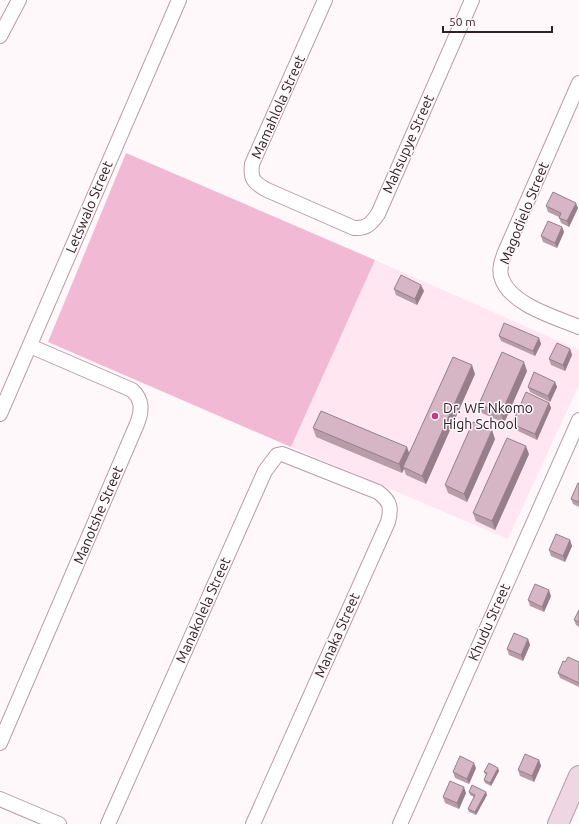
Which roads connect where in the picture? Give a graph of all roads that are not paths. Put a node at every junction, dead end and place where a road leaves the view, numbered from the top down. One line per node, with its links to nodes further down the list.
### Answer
1 (19, 0): 5 (street)
2 (179, 0): 9 (street, Letswalo Street)
3 (325, 0): 7 (street, Mamahlola Street)
4 (472, 0): 7 (street, Mahsupye Street)
5 (0, 36)
6 (579, 83): 8 (street, Magodielo Street)
7 (307, 208)
8 (579, 327)
9 (30, 346): 10 (street, Letswalo Street); 13 (street, Manotshe Street)
10 (0, 414)
11 (579, 420): 19 (street, Khudu Street)
12 (335, 474): 17 (street, Manakolela Street); 18 (street, Manaka Street)
13 (0, 743)
14 (579, 776): 20 (street)
15 (0, 799): 16 (street)
16 (59, 824)
17 (108, 824)
18 (253, 824)
19 (400, 824)
20 (558, 824)

